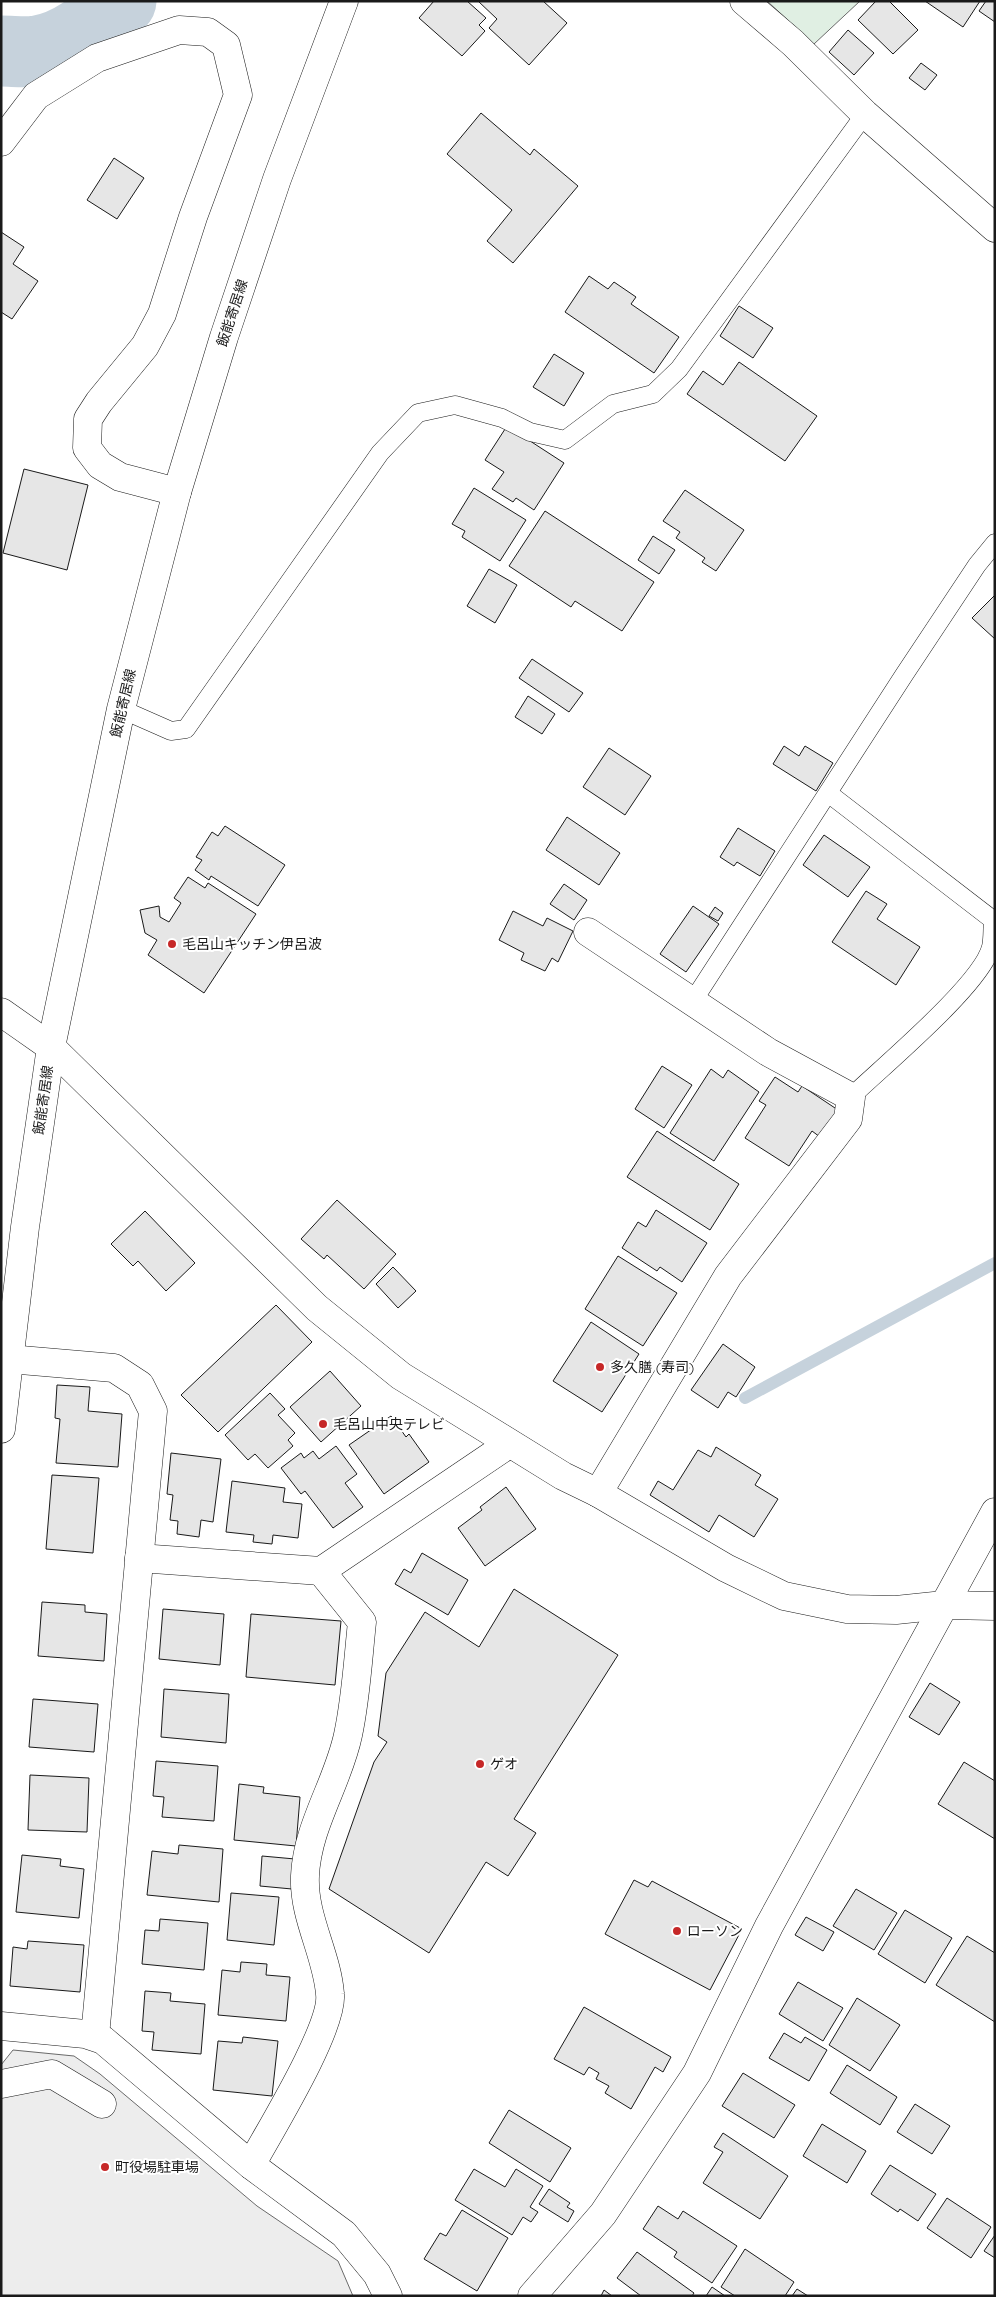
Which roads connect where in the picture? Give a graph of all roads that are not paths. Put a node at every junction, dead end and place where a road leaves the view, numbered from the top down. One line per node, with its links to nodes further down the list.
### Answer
1 (344, 1): 6 (street, 飯能寄居線)
2 (744, 1): 3 (street)
3 (865, 114): 5 (street); 8 (lane)
4 (1, 142): 6 (street)
5 (995, 228)
6 (177, 492): 8 (street, 飯能寄居線)
7 (995, 544): 9 (lane)
8 (121, 708): 13 (street, 飯能寄居線)
9 (828, 793): 11 (lane); 14 (lane)
10 (588, 932): 11 (street)
11 (693, 1001): 14 (street)
12 (1, 1012): 13 (street)
13 (51, 1047): 15 (street, 飯能寄居線); 17 (street)
14 (850, 1097): 18 (street)
15 (9, 1359): 16 (street, 飯能寄居線); 20 (street)
16 (1, 1429)
17 (509, 1444): 18 (street); 21 (street)
18 (598, 1493): 22 (street)
19 (995, 1512): 22 (street)
20 (139, 1558): 21 (street); 25 (street)
21 (320, 1571): 28 (street)
22 (944, 1605): 23 (street); 30 (street)
23 (995, 1606)
24 (1, 2026): 25 (street)
25 (96, 2036): 28 (street)
26 (1, 2084): 27 (street)
27 (102, 2104)
28 (251, 2165): 29 (street)
29 (388, 2296)
30 (532, 2296)

